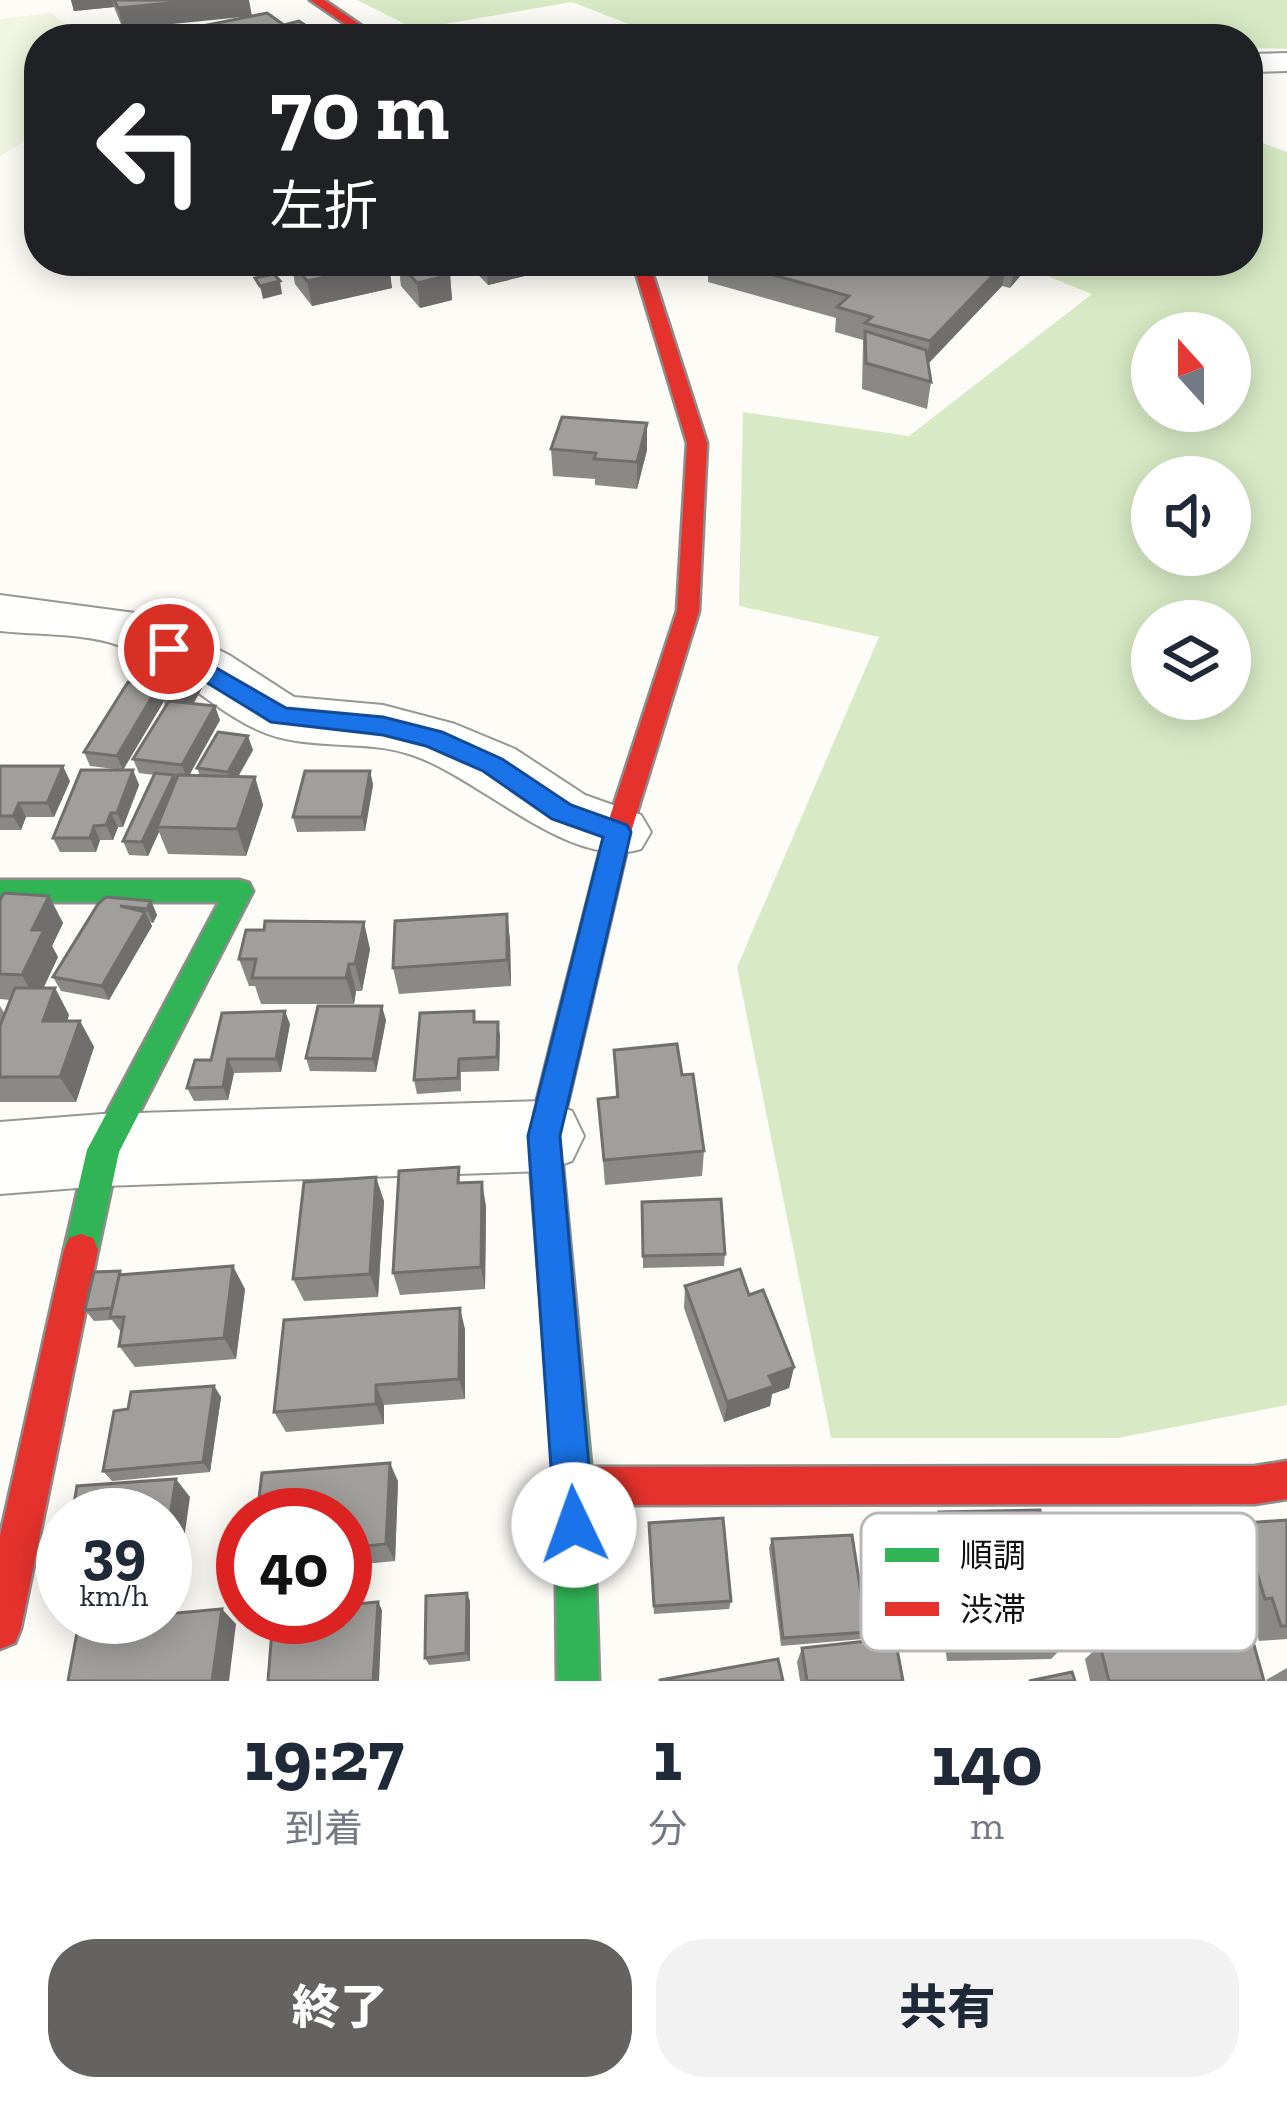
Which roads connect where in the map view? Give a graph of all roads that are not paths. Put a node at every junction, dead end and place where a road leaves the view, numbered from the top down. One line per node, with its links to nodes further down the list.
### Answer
1 (316, 0): 2 (street)
2 (352, 24)
3 (645, 276): 5 (street)
4 (0, 613): 5 (street)
5 (618, 832): 7 (street)
6 (0, 891): 8 (street)
7 (544, 1136): 8 (street); 11 (street)
8 (103, 1150): 9 (street); 12 (street)
9 (0, 1158)
10 (1287, 1480): 11 (street)
11 (574, 1486): 13 (street)
12 (0, 1628)
13 (578, 1681)

